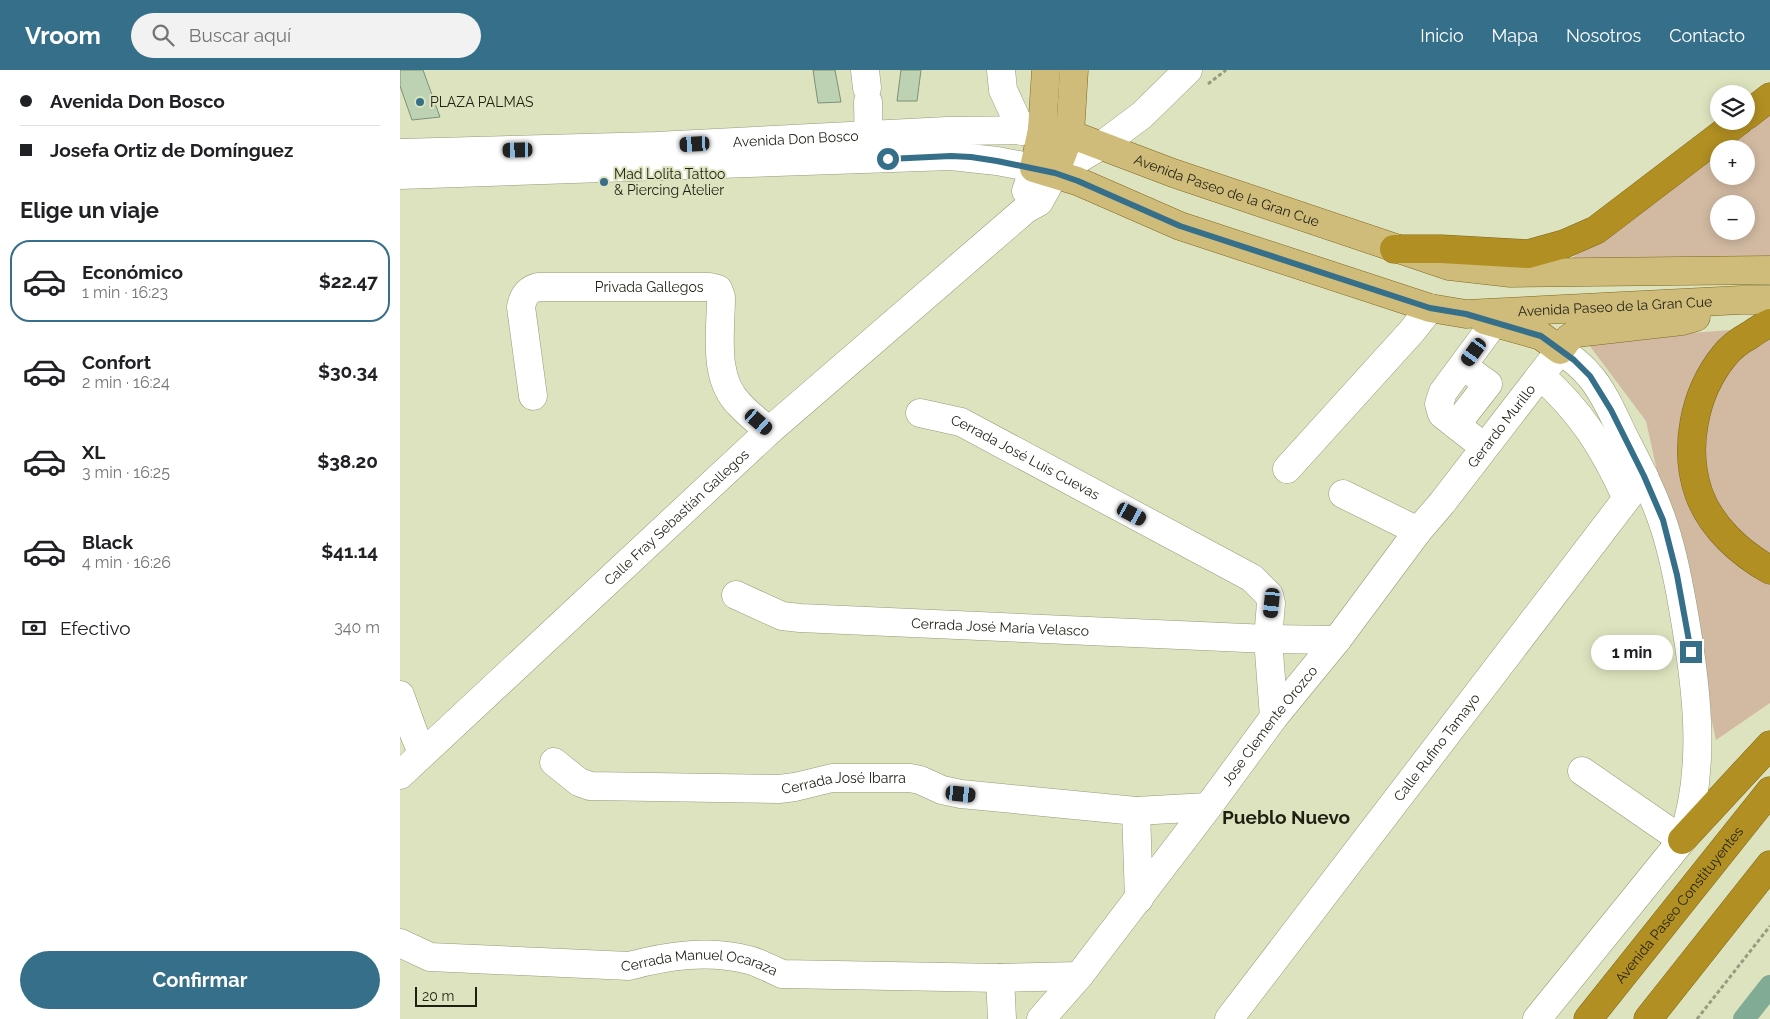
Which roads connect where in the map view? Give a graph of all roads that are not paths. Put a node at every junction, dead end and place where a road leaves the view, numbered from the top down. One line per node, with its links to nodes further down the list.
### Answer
1 (1001, 70): 9 (street)
2 (1046, 70): 9 (main road)
3 (1074, 70): 10 (main road)
4 (1188, 70): 11 (street)
5 (867, 87): 12 (street)
6 (1770, 97): 7 (highway)
7 (1755, 109)
8 (1727, 130): 18 (highway)
9 (1032, 131): 10 (main road, Avenida Paseo de la Gran Cue); 12 (street, Avenida Don Bosco); 14 (main road)
10 (1070, 134): 11 (main road, Avenida Paseo de la Gran Cue); 14 (main road)
11 (1102, 145): 14 (street); 15 (main road, Avenida Paseo de la Gran Cue)
12 (869, 147): 13 (street, Avenida Don Bosco); 14 (street, Avenida Don Bosco); 16 (street, Avenida Don Bosco)
13 (400, 153)
14 (1044, 171): 17 (main road, Avenida Paseo de la Gran Cue); 30 (street, Calle Fray Sebastián Gallegos)
15 (1173, 173): 17 (main road); 18 (main road, Avenida Paseo de la Gran Cue)
16 (400, 175)
17 (1144, 209): 22 (main road, Avenida Paseo de la Gran Cue)
18 (1394, 249): 19 (main road, Avenida Paseo de la Gran Cue)
19 (1770, 270)
20 (1741, 300): 21 (main road, Avenida Paseo de la Gran Cue); 23 (main road, Avenida Paseo de la Gran Cue); 26 (main road)
21 (1770, 300)
22 (1430, 308): 23 (main road, Avenida Paseo de la Gran Cue); 32 (street)
23 (1466, 314): 24 (main road)
24 (1494, 323): 26 (main road); 31 (street)
25 (1770, 323): 38 (highway)
26 (1560, 350): 27 (street, Gerardo Murillo); 33 (street)
27 (1541, 376): 31 (street, Gerardo Murillo); 35 (street)
28 (533, 396): 30 (street, Privada Gallegos)
29 (920, 412): 40 (street, Cerrada José Luis Cuevas)
30 (769, 431): 45 (street, Calle Fray Sebastián Gallegos)
31 (1484, 448): 36 (street, Gerardo Murillo)
32 (1287, 469)
33 (1644, 476): 35 (street, Calle Rufino Tamayo); 52 (street)
34 (1342, 494): 37 (street)
35 (1626, 497): 60 (street, Calle Rufino Tamayo)
36 (1442, 502): 37 (street, Jose Clemente Orozco)
37 (1418, 530): 41 (street, Jose Clemente Orozco)
38 (1770, 570)
39 (736, 595): 40 (street, Cerrada José María Velasco)
40 (1268, 638): 41 (street, Cerrada José María Velasco); 43 (street)
41 (1337, 640): 43 (street, Jose Clemente Orozco)
42 (400, 695): 45 (street)
43 (1274, 717): 50 (street, Jose Clemente Orozco)
44 (1770, 745): 52 (highway)
45 (422, 753): 48 (street, Calle Fray Sebastián Gallegos)
46 (554, 762): 51 (street, Cerrada José Ibarra)
47 (1582, 771): 52 (street)
48 (400, 775)
49 (1770, 791): 62 (highway, Avenida Paseo Constituyentes)
50 (1208, 807): 51 (street, Cerrada José Ibarra); 54 (street, Jose Clemente Orozco)
51 (1136, 810): 54 (street)
52 (1682, 840): 61 (street)
53 (1766, 872): 63 (highway)
54 (1139, 899): 56 (street, Jose Clemente Orozco)
55 (400, 943): 57 (street, Cerrada Manuel Ocaraza)
56 (1079, 976): 57 (street, Cerrada Manuel Ocaraza); 59 (street, Jose Clemente Orozco)
57 (1000, 978): 58 (street)
58 (1002, 1019)
59 (1041, 1019)
60 (1229, 1019)
61 (1536, 1019)
62 (1588, 1019)
63 (1648, 1019)

